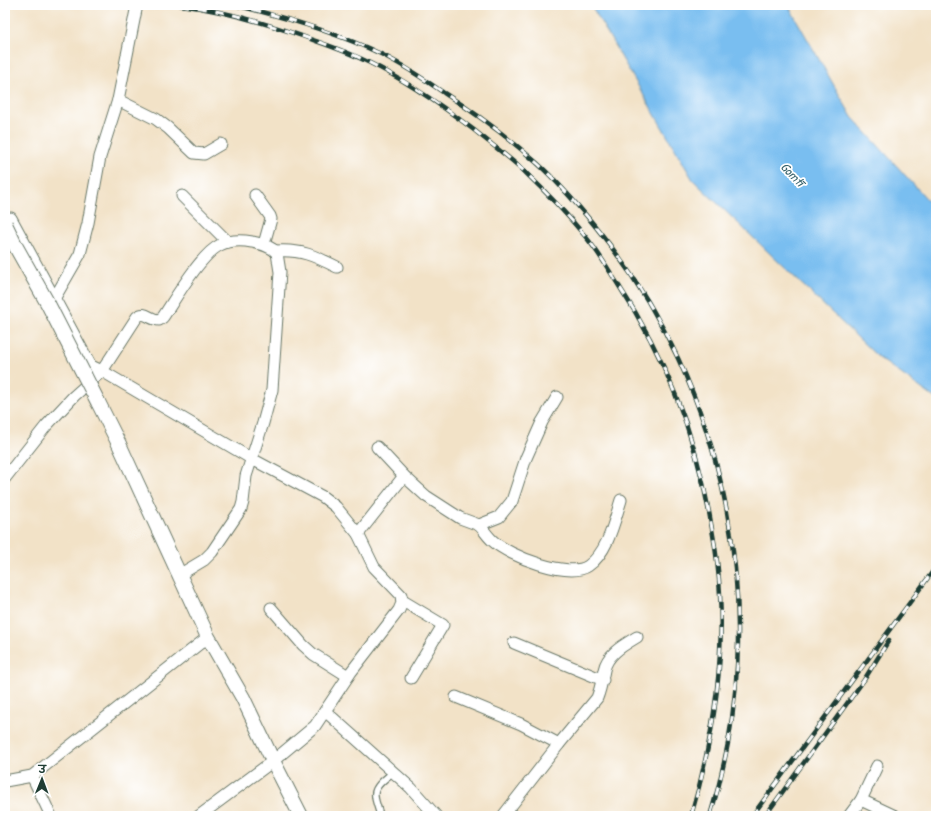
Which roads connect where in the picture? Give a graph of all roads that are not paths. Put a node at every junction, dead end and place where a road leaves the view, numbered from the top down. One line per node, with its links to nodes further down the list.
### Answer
1 (137, 5): 2 (street)
2 (118, 100): 3 (street); 12 (street)
3 (221, 144)
4 (255, 195): 8 (street)
5 (182, 196): 7 (street)
6 (8, 221): 9 (street, bridge); 12 (street)
7 (228, 242): 8 (street); 13 (street)
8 (264, 244): 10 (street)
9 (10, 245): 22 (street, bridge)
10 (275, 251): 11 (street); 16 (street)
11 (337, 267)
12 (54, 299): 13 (street)
13 (102, 371): 16 (street); 18 (street)
14 (557, 397): 20 (street)
15 (377, 447): 17 (street)
16 (252, 459): 21 (street); 22 (street)
17 (404, 476): 20 (street); 21 (street)
18 (5, 478)
19 (621, 500): 20 (street)
20 (479, 525)
21 (358, 534): 23 (street)
22 (180, 575): 25 (street)
23 (402, 599): 28 (street); 29 (street)
24 (271, 608): 28 (street)
25 (208, 637): 34 (street); 37 (street)
26 (637, 637): 30 (street)
27 (514, 643): 30 (street)
28 (348, 676): 32 (street)
29 (411, 678)
30 (603, 680): 33 (street)
31 (456, 697): 33 (street)
32 (325, 711): 34 (street); 36 (street)
33 (559, 744): 45 (street)
34 (273, 761): 40 (street); 41 (street)
35 (877, 766): 39 (street)
36 (393, 772): 43 (lane); 44 (street)
37 (32, 776): 38 (street); 42 (street)
38 (5, 781)
39 (861, 800): 46 (street); 47 (street)
40 (298, 813)
41 (202, 815)
42 (51, 816)
43 (380, 816)
44 (436, 816)
45 (503, 816)
46 (849, 816)
47 (895, 816)

